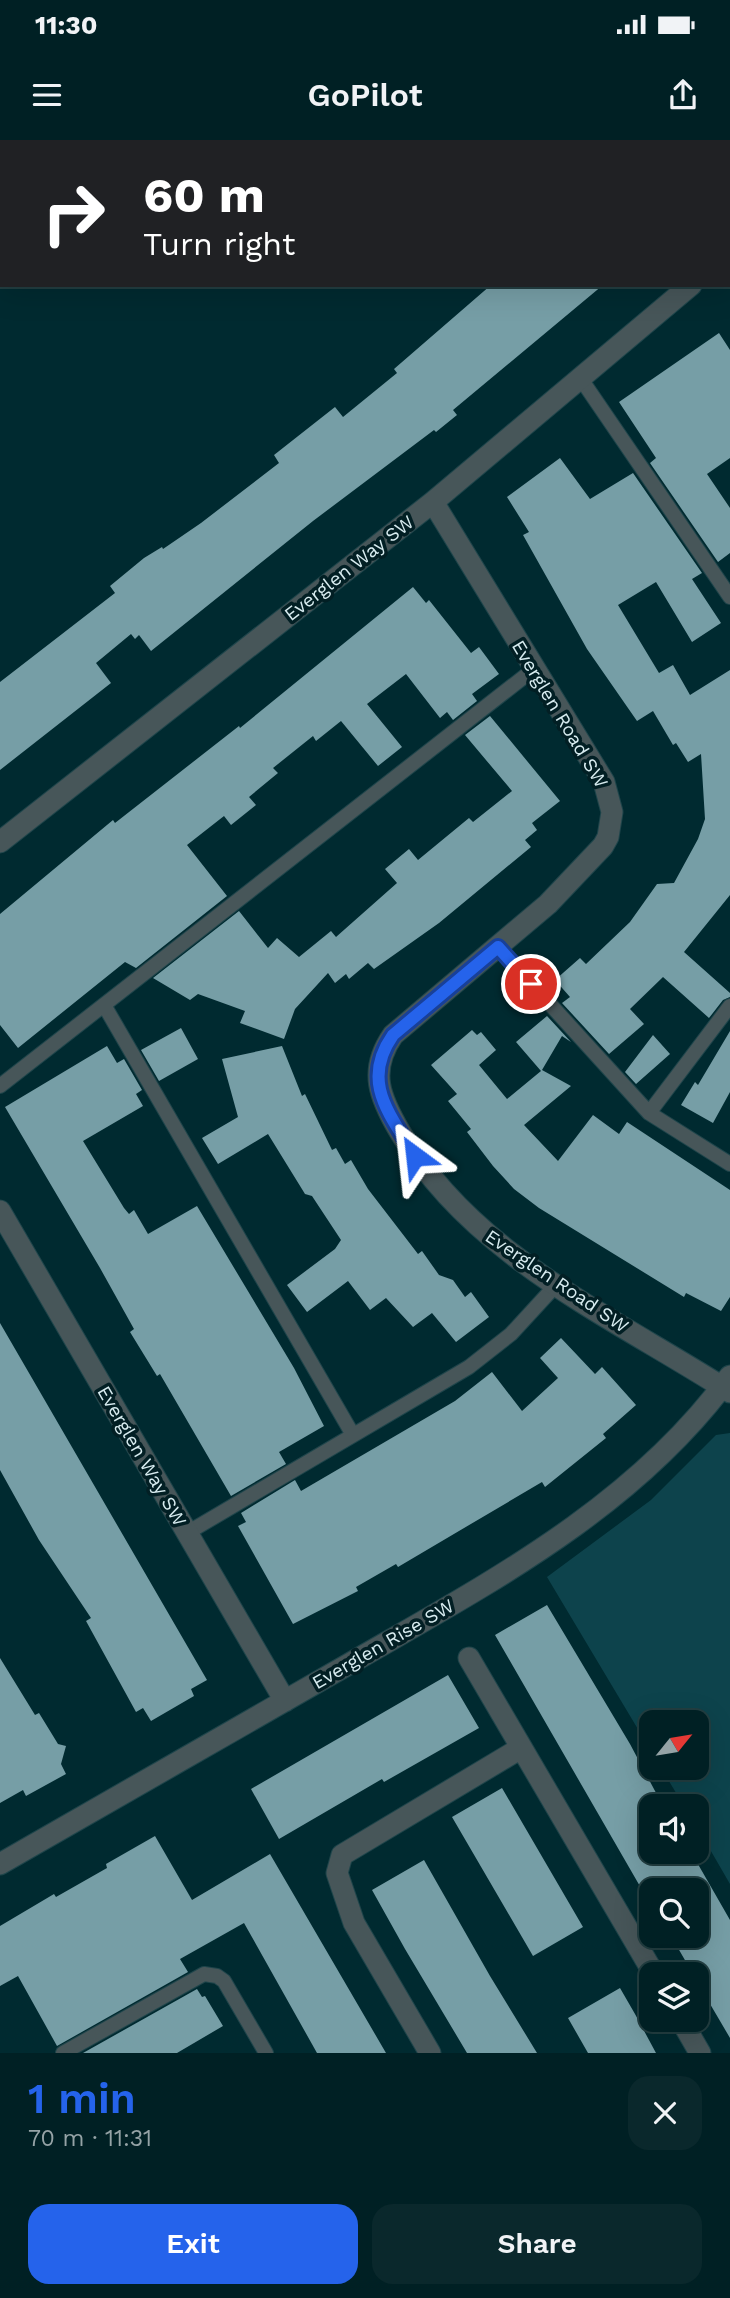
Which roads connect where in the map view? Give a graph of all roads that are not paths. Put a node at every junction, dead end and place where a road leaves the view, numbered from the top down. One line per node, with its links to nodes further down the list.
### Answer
1 (689, 287): 2 (street, Everglen Way SW)
2 (581, 379): 3 (street, Everglen Way SW); 4 (lane)
3 (433, 502): 5 (street, Everglen Road SW); 6 (street, Everglen Way SW)
4 (730, 597)
5 (534, 669): 7 (street, Everglen Road SW); 8 (lane)
6 (0, 842)
7 (498, 947): 11 (lane); 14 (street, Everglen Road SW)
8 (104, 1005): 10 (lane); 16 (lane)
9 (730, 1006): 11 (lane)
10 (0, 1086)
11 (649, 1113): 12 (lane)
12 (730, 1164)
13 (0, 1211): 17 (street, Everglen Way SW)
14 (557, 1284): 15 (street, Everglen Road SW); 16 (lane)
15 (727, 1385): 19 (street, Everglen Rise SW)
16 (353, 1436): 17 (lane)
17 (187, 1533): 19 (street, Everglen Way SW)
18 (469, 1658): 20 (street)
19 (285, 1701): 21 (street, Everglen Rise SW)
20 (522, 1748): 22 (street); 26 (street)
21 (0, 1864)
22 (647, 1962)
23 (688, 2032): 27 (street)
24 (63, 2053): 25 (lane)
25 (266, 2053)
26 (430, 2053)
27 (700, 2053)

